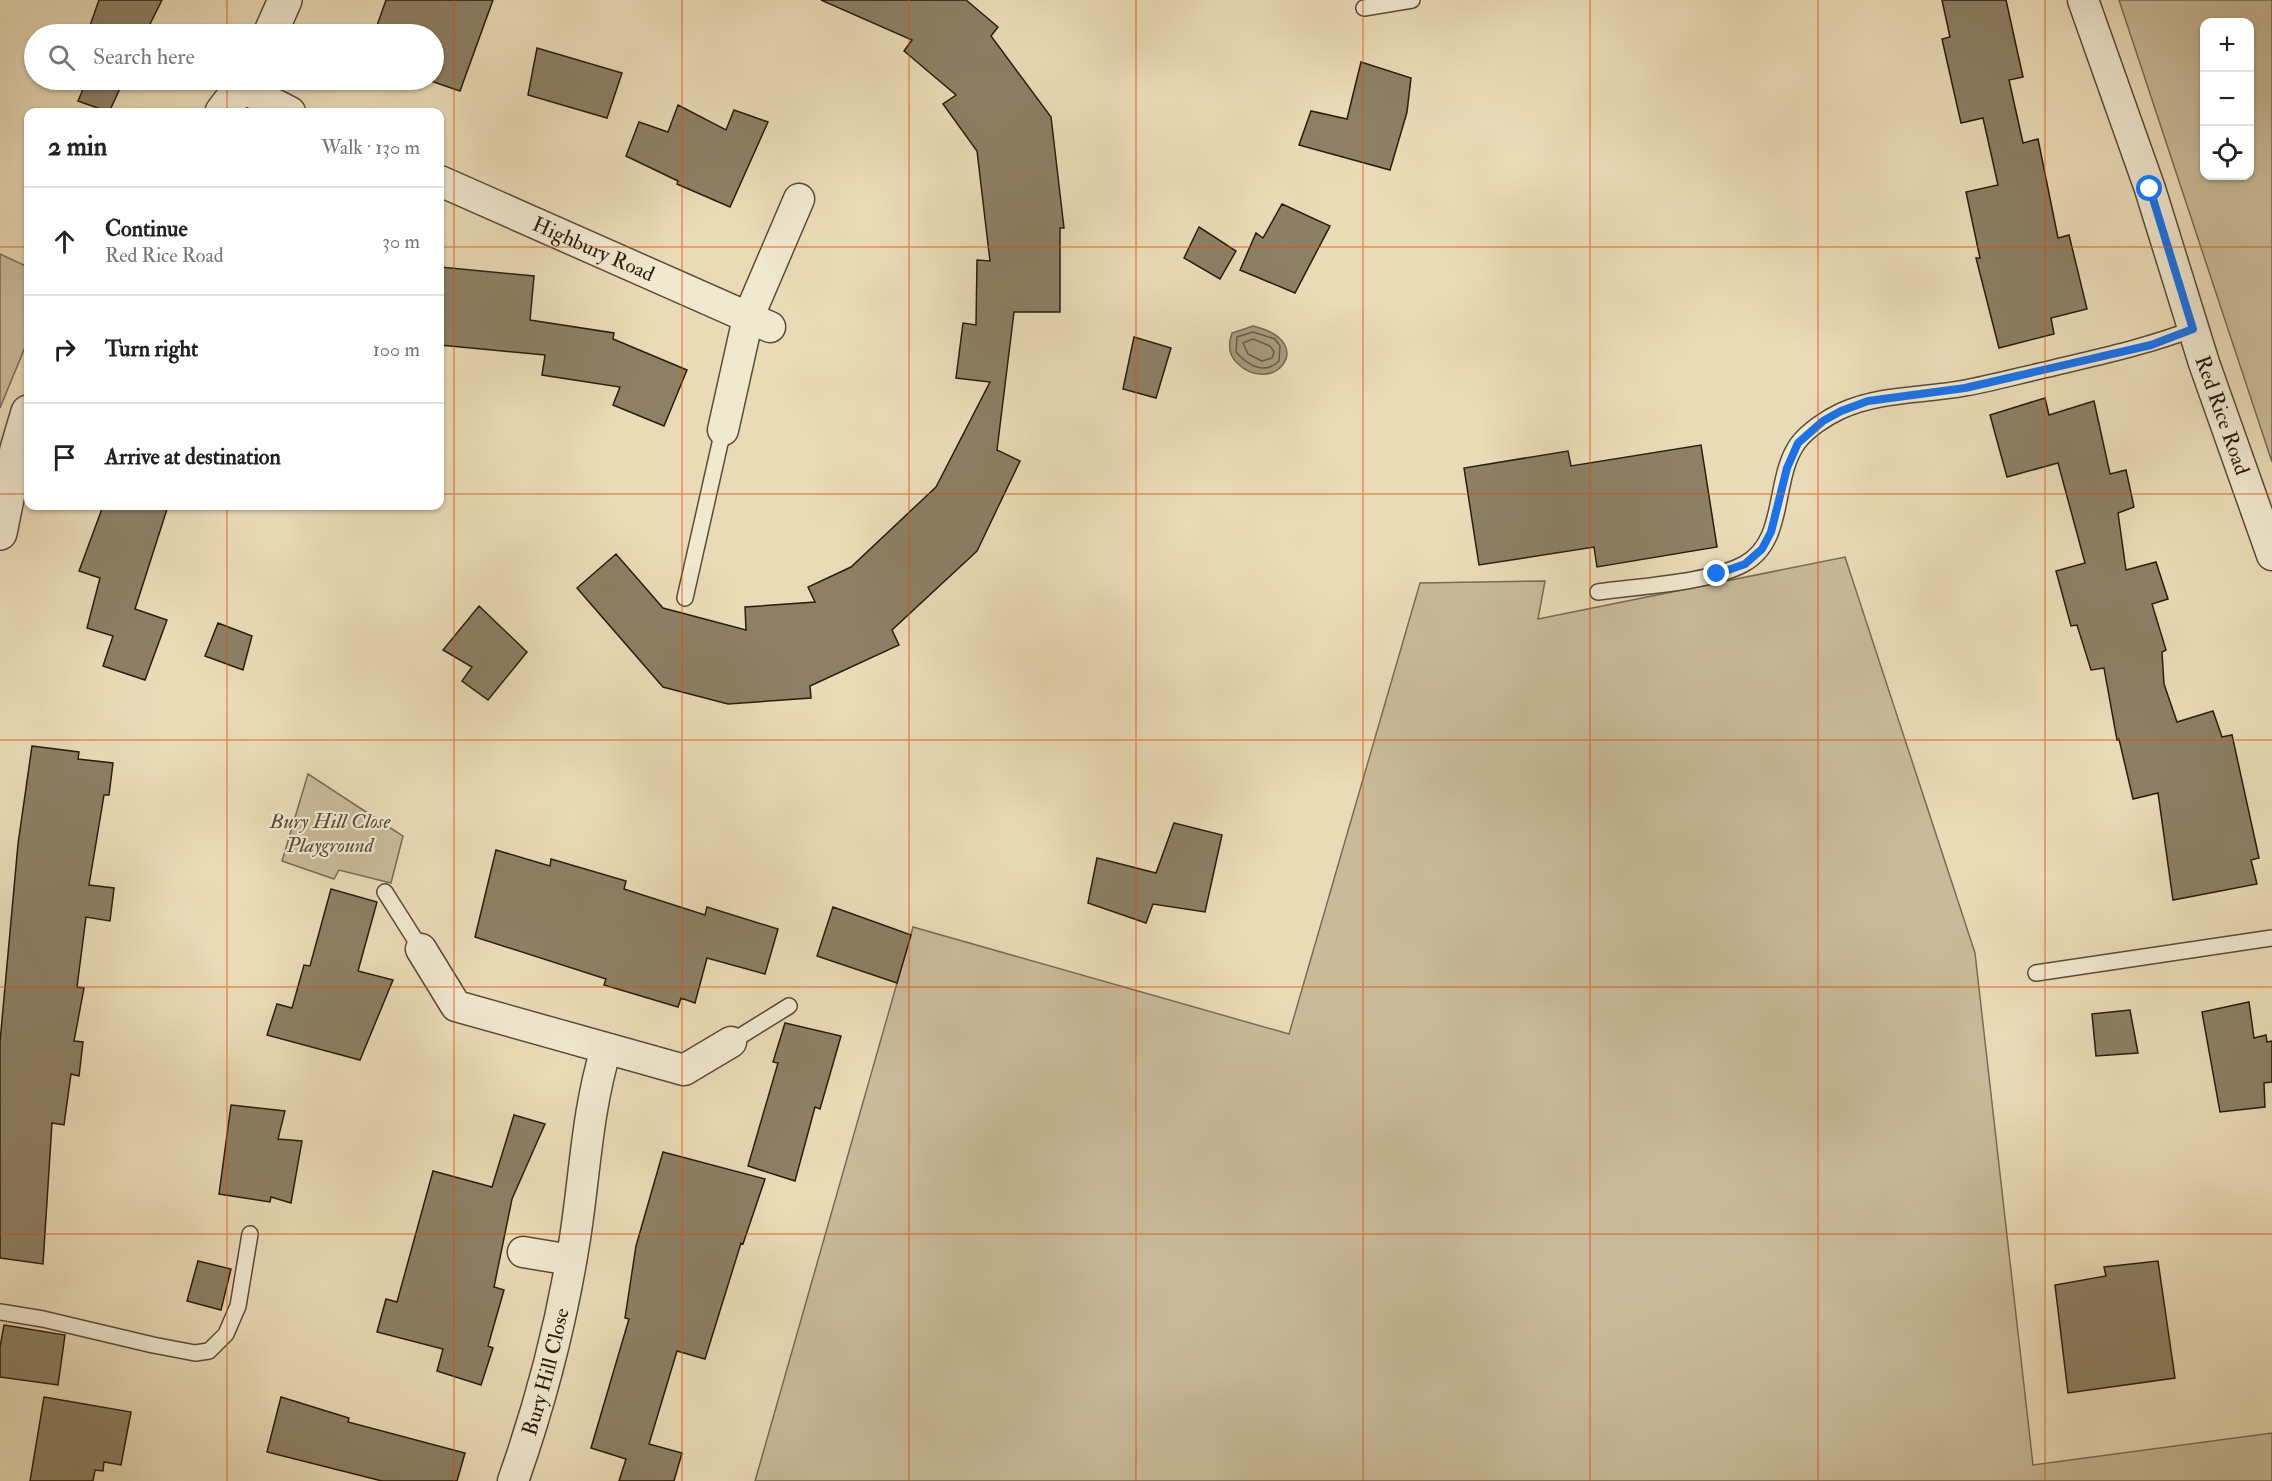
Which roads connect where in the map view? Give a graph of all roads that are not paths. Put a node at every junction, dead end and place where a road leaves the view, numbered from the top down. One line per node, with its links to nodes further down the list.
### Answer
1 (284, 0): 5 (street)
2 (1412, 0): 4 (lane)
3 (2084, 0): 11 (street, Red Rice Road)
4 (1364, 9)
5 (274, 24)
6 (236, 93): 7 (street)
7 (279, 108)
8 (444, 183): 10 (street, Highbury Road)
9 (800, 199): 10 (street)
10 (759, 322): 13 (street)
11 (2193, 329): 15 (street, Red Rice Road); 16 (lane)
12 (24, 424): 14 (street)
13 (723, 430): 17 (lane)
14 (0, 533)
15 (2272, 555)
16 (1598, 592)
17 (685, 598)
18 (385, 892): 20 (lane)
19 (2272, 938): 21 (lane)
20 (421, 949): 24 (street)
21 (2036, 973)
22 (789, 1006): 23 (lane)
23 (731, 1042): 24 (street)
24 (606, 1049): 27 (street, Bury Hill Close)
25 (250, 1234): 28 (lane)
26 (524, 1252): 27 (street)
27 (571, 1260): 29 (street, Bury Hill Close)
28 (0, 1312)
29 (513, 1481)

